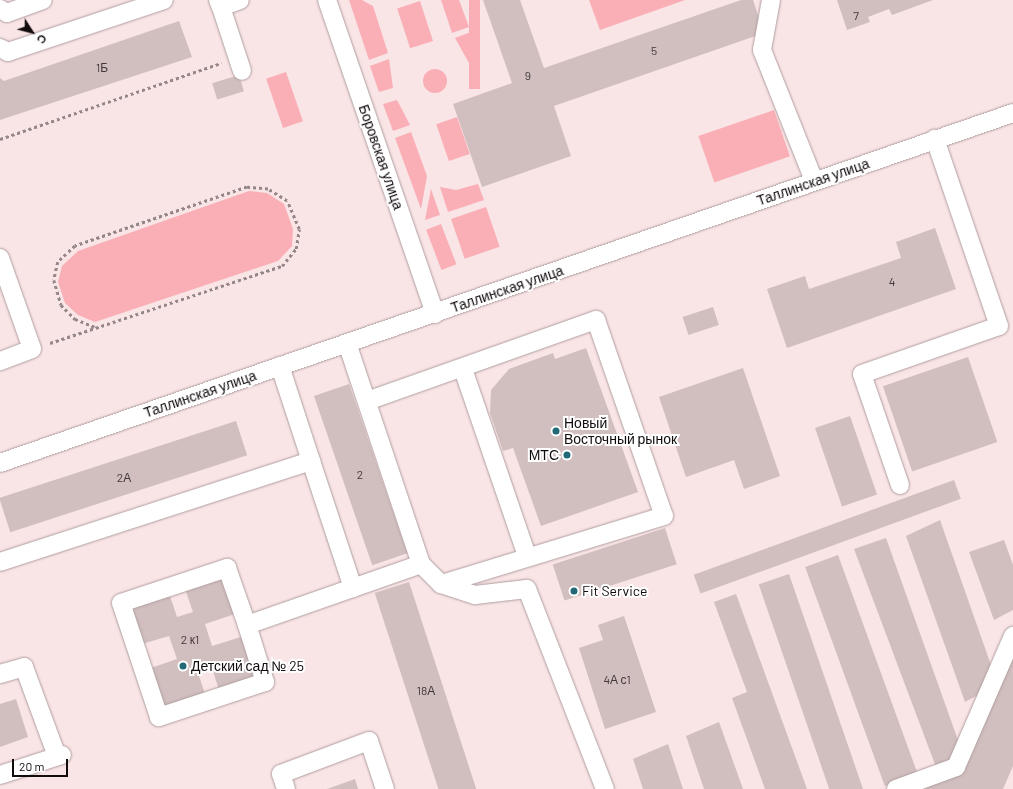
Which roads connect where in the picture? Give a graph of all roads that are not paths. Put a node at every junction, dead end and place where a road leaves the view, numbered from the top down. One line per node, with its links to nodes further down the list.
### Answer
1 (43, 0): 7 (street)
2 (164, 0): 8 (street)
3 (240, 0): 6 (street)
4 (327, 0): 14 (street, Боровская улица)
5 (771, 0): 12 (street)
6 (219, 3): 9 (street)
7 (0, 9)
8 (0, 48)
9 (240, 64)
10 (1013, 113): 11 (street, Таллинская улица)
11 (935, 139): 12 (street, Таллинская улица); 22 (street)
12 (814, 181): 14 (street, Таллинская улица)
13 (0, 258): 16 (street)
14 (435, 314): 15 (street, Таллинская улица)
15 (347, 343): 17 (street, Таллинская улица); 19 (street)
16 (0, 361)
17 (280, 366): 20 (street); 21 (street, Таллинская улица)
18 (463, 369): 19 (street); 23 (street); 23 (street)
19 (367, 401): 25 (street)
20 (311, 461): 24 (street); 27 (street)
21 (0, 463)
22 (900, 485)
23 (527, 556): 26 (street)
24 (0, 562)
25 (421, 564): 26 (street); 27 (street)
26 (441, 584): 34 (street)
27 (353, 588): 28 (street)
28 (247, 625): 28 (street)
29 (1013, 636): 35 (street)
30 (0, 674): 31 (street)
31 (0, 775)
32 (286, 789): 33 (street)
33 (385, 789)
34 (606, 789)
35 (896, 789)

